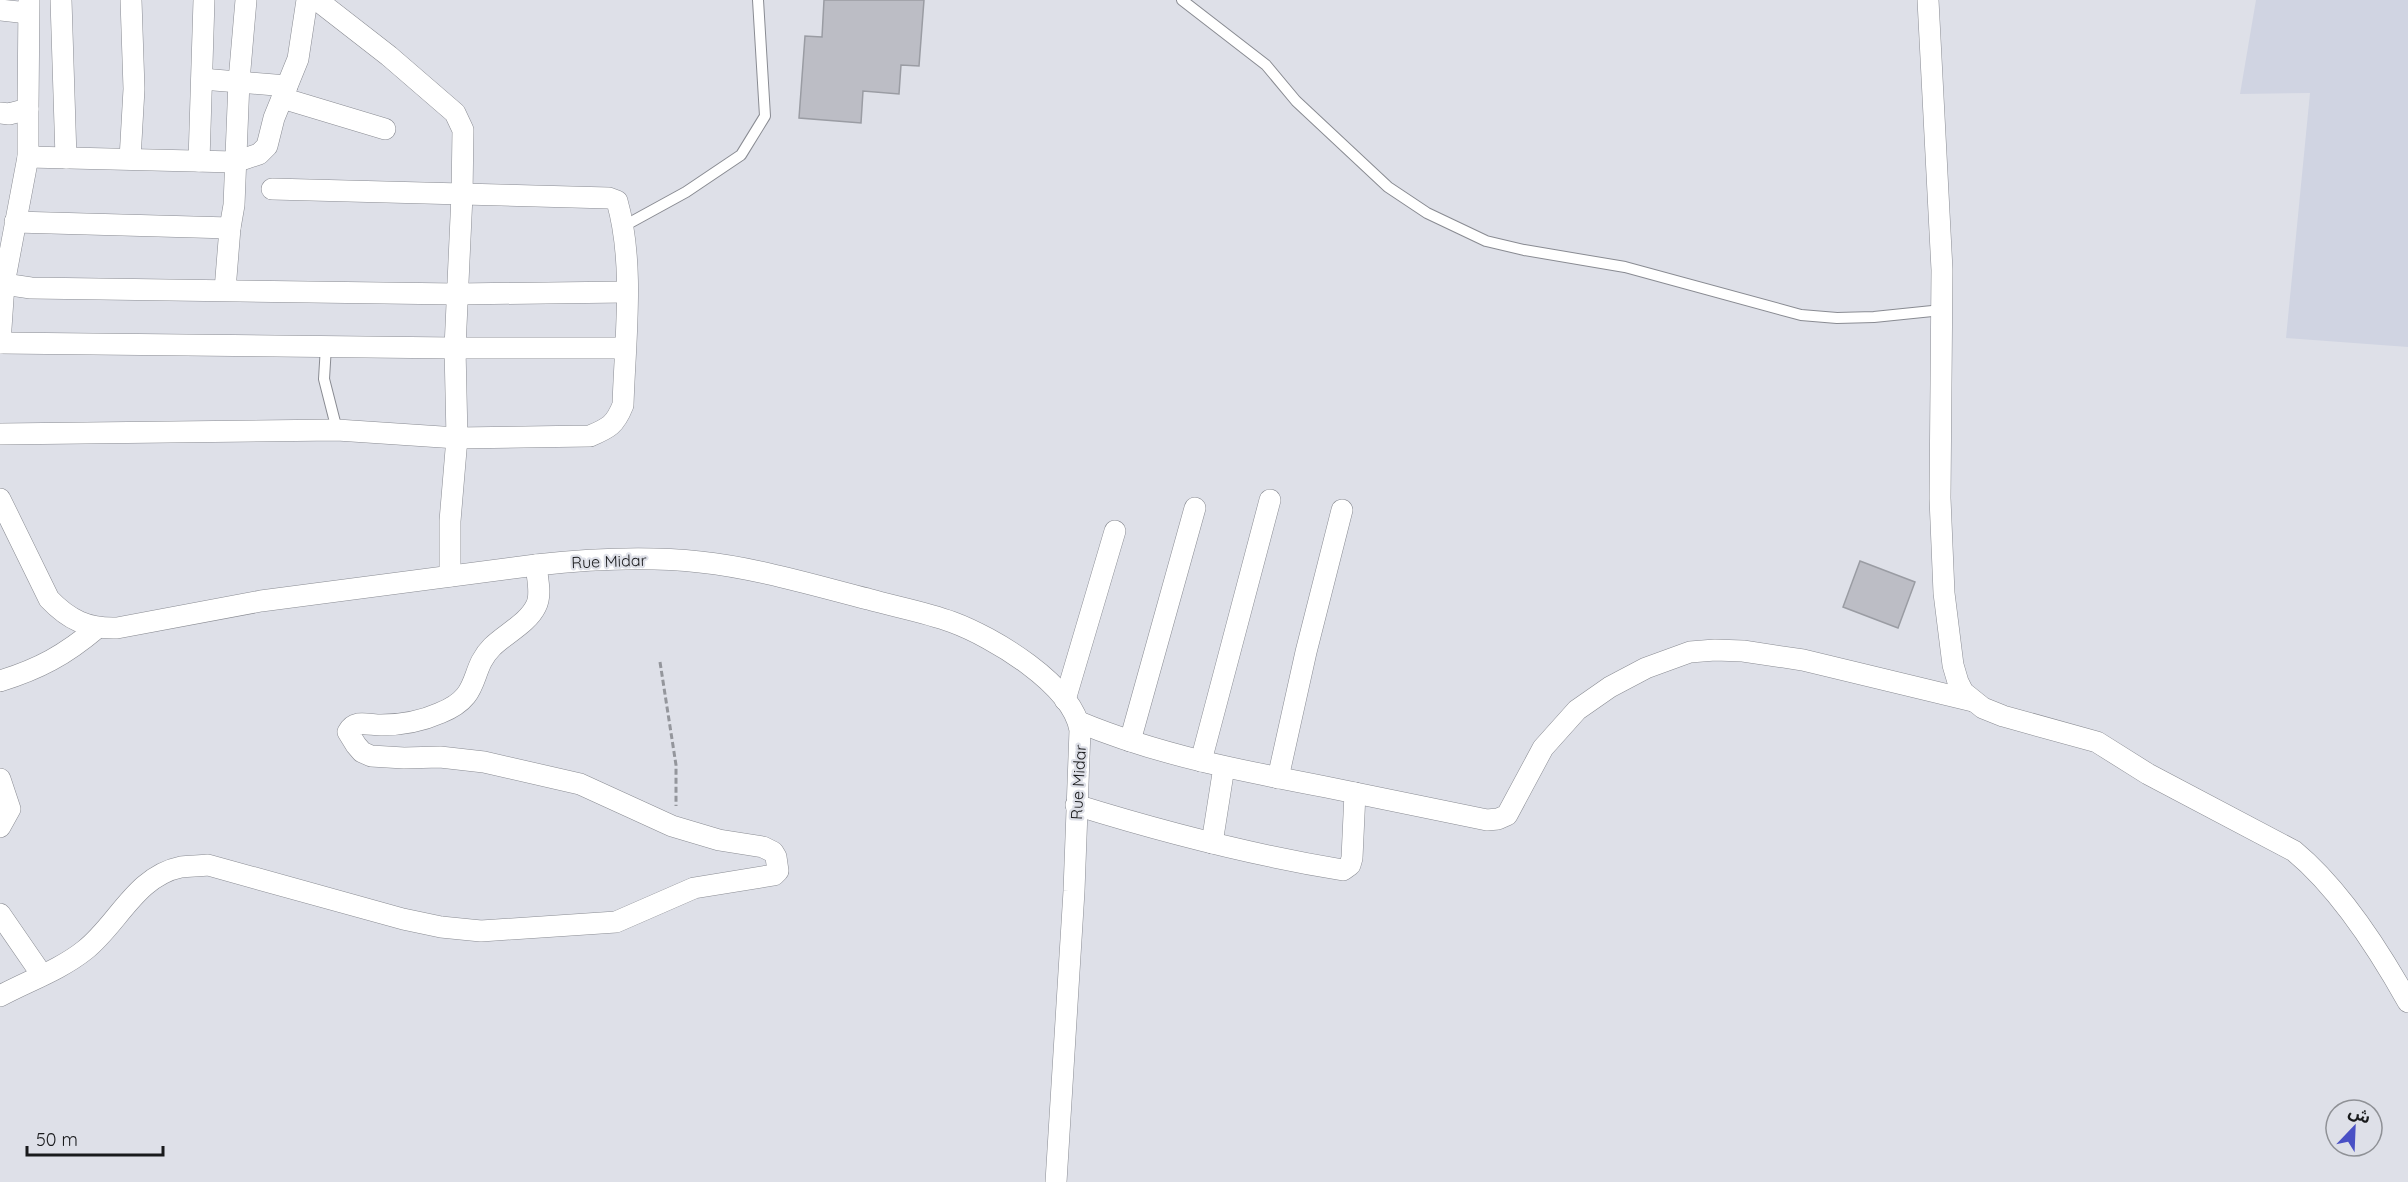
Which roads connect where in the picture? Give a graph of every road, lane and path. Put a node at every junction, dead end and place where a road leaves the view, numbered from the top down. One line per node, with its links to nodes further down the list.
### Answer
1 (61, 0): 19 (street)
2 (131, 0): 20 (street)
3 (204, 0): 12 (street)
4 (246, 0): 13 (street)
5 (307, 0): 14 (street)
6 (317, 0): 24 (street)
7 (758, 0): 26 (lane)
8 (1182, 0): 32 (lane)
9 (1928, 0): 32 (street)
10 (28, 6): 11 (street); 15 (street)
11 (0, 10)
12 (202, 79): 13 (street); 21 (street)
13 (239, 81): 14 (street); 22 (street)
14 (285, 92): 17 (street); 22 (street)
15 (28, 109): 16 (street); 18 (street)
16 (0, 113)
17 (385, 129)
18 (28, 157): 19 (street); 25 (street)
19 (66, 158): 20 (street)
20 (130, 159): 21 (street)
21 (199, 161): 22 (street)
22 (235, 162): 27 (street)
23 (272, 189): 24 (street)
24 (462, 195): 26 (street); 31 (street)
25 (15, 222): 27 (street); 28 (street)
26 (624, 226): 30 (street)
27 (230, 228): 29 (street)
28 (4, 284): 29 (street); 33 (street)
29 (225, 290): 31 (street)
30 (626, 292): 31 (street); 36 (street)
31 (457, 294): 35 (street)
32 (1942, 310): 51 (street)
33 (0, 343): 34 (street)
34 (326, 346): 35 (street); 37 (lane)
35 (454, 348): 36 (street); 39 (street)
36 (624, 348): 39 (street)
37 (337, 430): 38 (street); 39 (street)
38 (0, 434)
39 (457, 438): 46 (street)
40 (0, 499): 47 (street, Rue Midar)
41 (1270, 500): 54 (street)
42 (1195, 508): 53 (street)
43 (1342, 510): 57 (street)
44 (1114, 531): 50 (street)
45 (536, 565): 46 (street, Rue Midar); 50 (street, Rue Midar); 60 (street)
46 (450, 576): 47 (street, Rue Midar)
47 (97, 628): 49 (street)
48 (660, 662): 60 (path)
49 (0, 681)
50 (1065, 700): 52 (street, Rue Midar)
51 (1973, 701): 58 (street); 66 (street)
52 (1079, 722): 53 (street); 59 (street, Rue Midar)
53 (1130, 741): 54 (street)
54 (1201, 761): 55 (street)
55 (1224, 767): 57 (street); 62 (street)
56 (0, 778): 61 (street)
57 (1278, 778): 58 (street)
58 (1355, 793): 62 (street)
59 (1076, 805): 62 (street); 67 (street, Rue Midar)
60 (672, 826): 64 (street)
61 (0, 827)
62 (1212, 843)
63 (0, 914): 64 (street)
64 (42, 975): 65 (street)
65 (0, 996)
66 (2408, 1002)
67 (1056, 1182)

